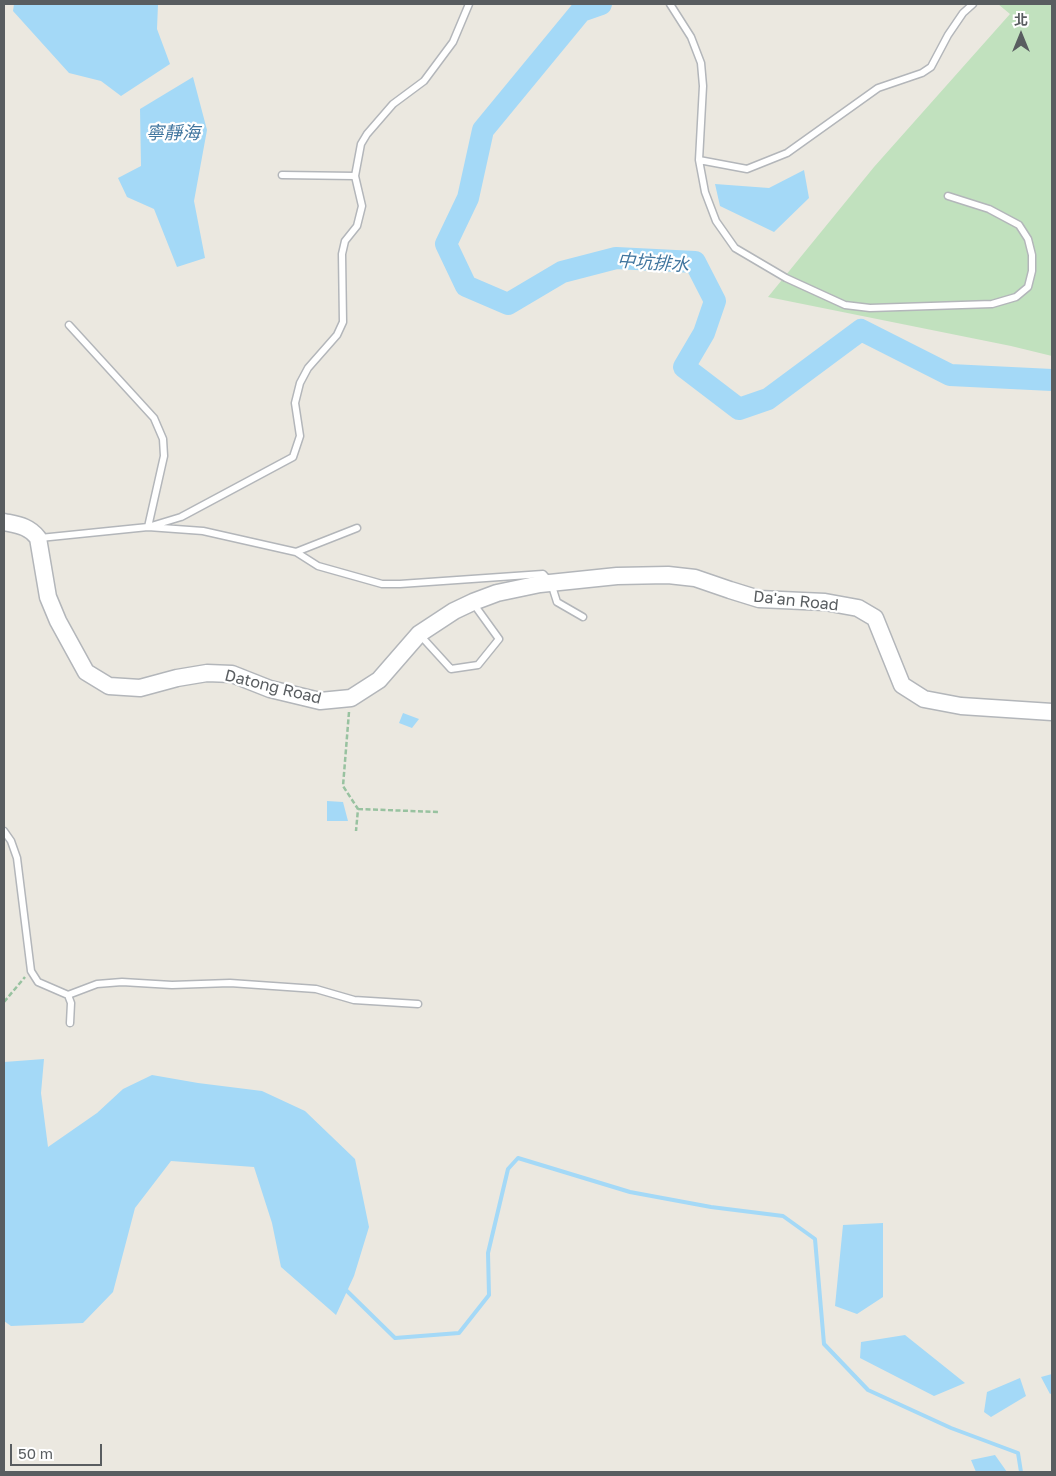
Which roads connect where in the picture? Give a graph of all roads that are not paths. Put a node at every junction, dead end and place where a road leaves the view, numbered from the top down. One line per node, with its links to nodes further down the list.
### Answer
1 (469, 4): 6 (lane)
2 (973, 4): 4 (lane)
3 (672, 6): 4 (lane)
4 (699, 160): 7 (lane)
5 (282, 175): 6 (lane)
6 (355, 176): 10 (lane)
7 (948, 196)
8 (69, 325): 10 (lane)
9 (4, 522): 12 (street)
10 (148, 527): 12 (lane); 13 (lane)
11 (357, 528): 13 (lane)
12 (38, 538): 17 (street, Datong Road)
13 (296, 552): 14 (lane)
14 (551, 583): 15 (street, Datong Road); 16 (lane); 18 (street, Da'an Road)
15 (472, 602): 17 (street, Datong Road); 17 (lane)
16 (583, 617)
17 (419, 634)
18 (1052, 712)
19 (4, 831): 20 (lane)
20 (68, 994): 21 (lane); 22 (lane)
21 (418, 1004)
22 (70, 1023)

